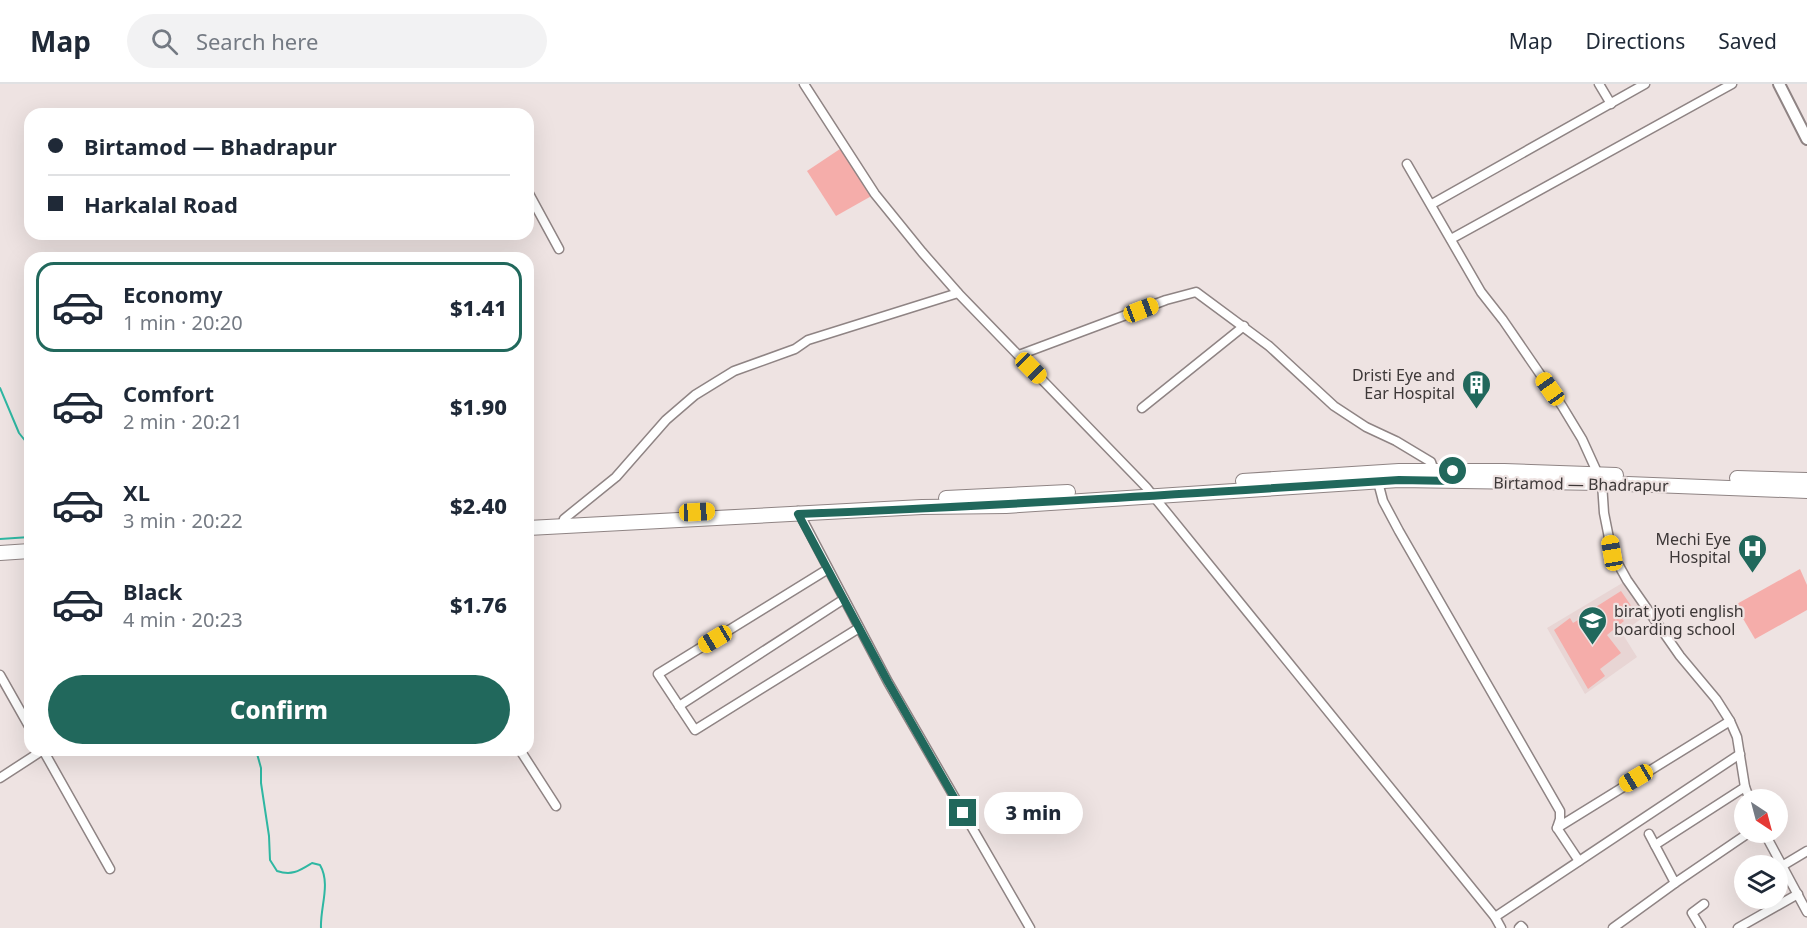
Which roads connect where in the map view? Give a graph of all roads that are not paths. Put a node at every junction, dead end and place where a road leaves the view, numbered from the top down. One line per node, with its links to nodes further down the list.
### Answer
1 (804, 84): 13 (street)
2 (1599, 84): 6 (street)
3 (1645, 84): 6 (street)
4 (1732, 84): 11 (street)
5 (1779, 84): 7 (street)
6 (1611, 104): 10 (street)
7 (1807, 140)
8 (1407, 164): 10 (street)
9 (534, 203): 12 (street)
10 (1432, 204): 11 (street)
11 (1451, 239): 19 (street)
12 (559, 249)
13 (958, 293): 15 (street); 27 (street)
14 (1244, 326): 15 (street); 16 (street); 17 (street)
15 (1019, 355): 23 (street)
16 (1142, 408)
17 (1434, 471): 18 (main road, Birtamod — Bhadrapur); 23 (main road, Birtamod — Bhadrapur)
18 (1454, 476): 19 (main road, Birtamod — Bhadrapur); 21 (main road, Birtamod — Bhadrapur)
19 (1599, 479): 22 (main road, Birtamod — Bhadrapur); 37 (street)
20 (1807, 480): 22 (main road, Birtamod — Bhadrapur)
21 (1378, 482): 23 (main road, Birtamod — Bhadrapur); 45 (street)
22 (1741, 483): 24 (main road, Birtamod — Bhadrapur)
23 (1149, 491): 25 (main road, Birtamod — Bhadrapur); 58 (street)
24 (1807, 491)
25 (798, 511): 27 (main road, Birtamod — Bhadrapur); 31 (street)
26 (534, 521): 27 (main road, Birtamod — Bhadrapur)
27 (562, 524): 28 (main road, Birtamod — Bhadrapur)
28 (534, 527)
29 (24, 552): 30 (main road)
30 (0, 553)
31 (828, 569): 32 (street); 35 (street)
32 (844, 600): 33 (street); 35 (street)
33 (859, 628): 35 (street); 59 (street)
34 (0, 675): 36 (street)
35 (679, 706)
36 (24, 717)
37 (1730, 721): 38 (street); 45 (street)
38 (1740, 754): 43 (street); 50 (street)
39 (34, 756): 42 (street)
40 (46, 756): 52 (street)
41 (524, 756): 44 (street)
42 (0, 778)
43 (1745, 787): 48 (street)
44 (556, 806)
45 (1557, 828): 50 (street)
46 (1649, 834): 48 (street)
47 (1734, 843): 54 (street)
48 (1655, 846): 54 (street)
49 (1807, 851): 51 (street)
50 (1579, 861): 58 (street)
51 (1788, 862)
52 (110, 869)
53 (1788, 876): 55 (street)
54 (1675, 883): 61 (street)
55 (1798, 894): 57 (street); 63 (street)
56 (1704, 904): 62 (street)
57 (1807, 912)
58 (1495, 917): 60 (street)
59 (1030, 928)
60 (1500, 928)
61 (1613, 928)
62 (1701, 928)
63 (1738, 928)

